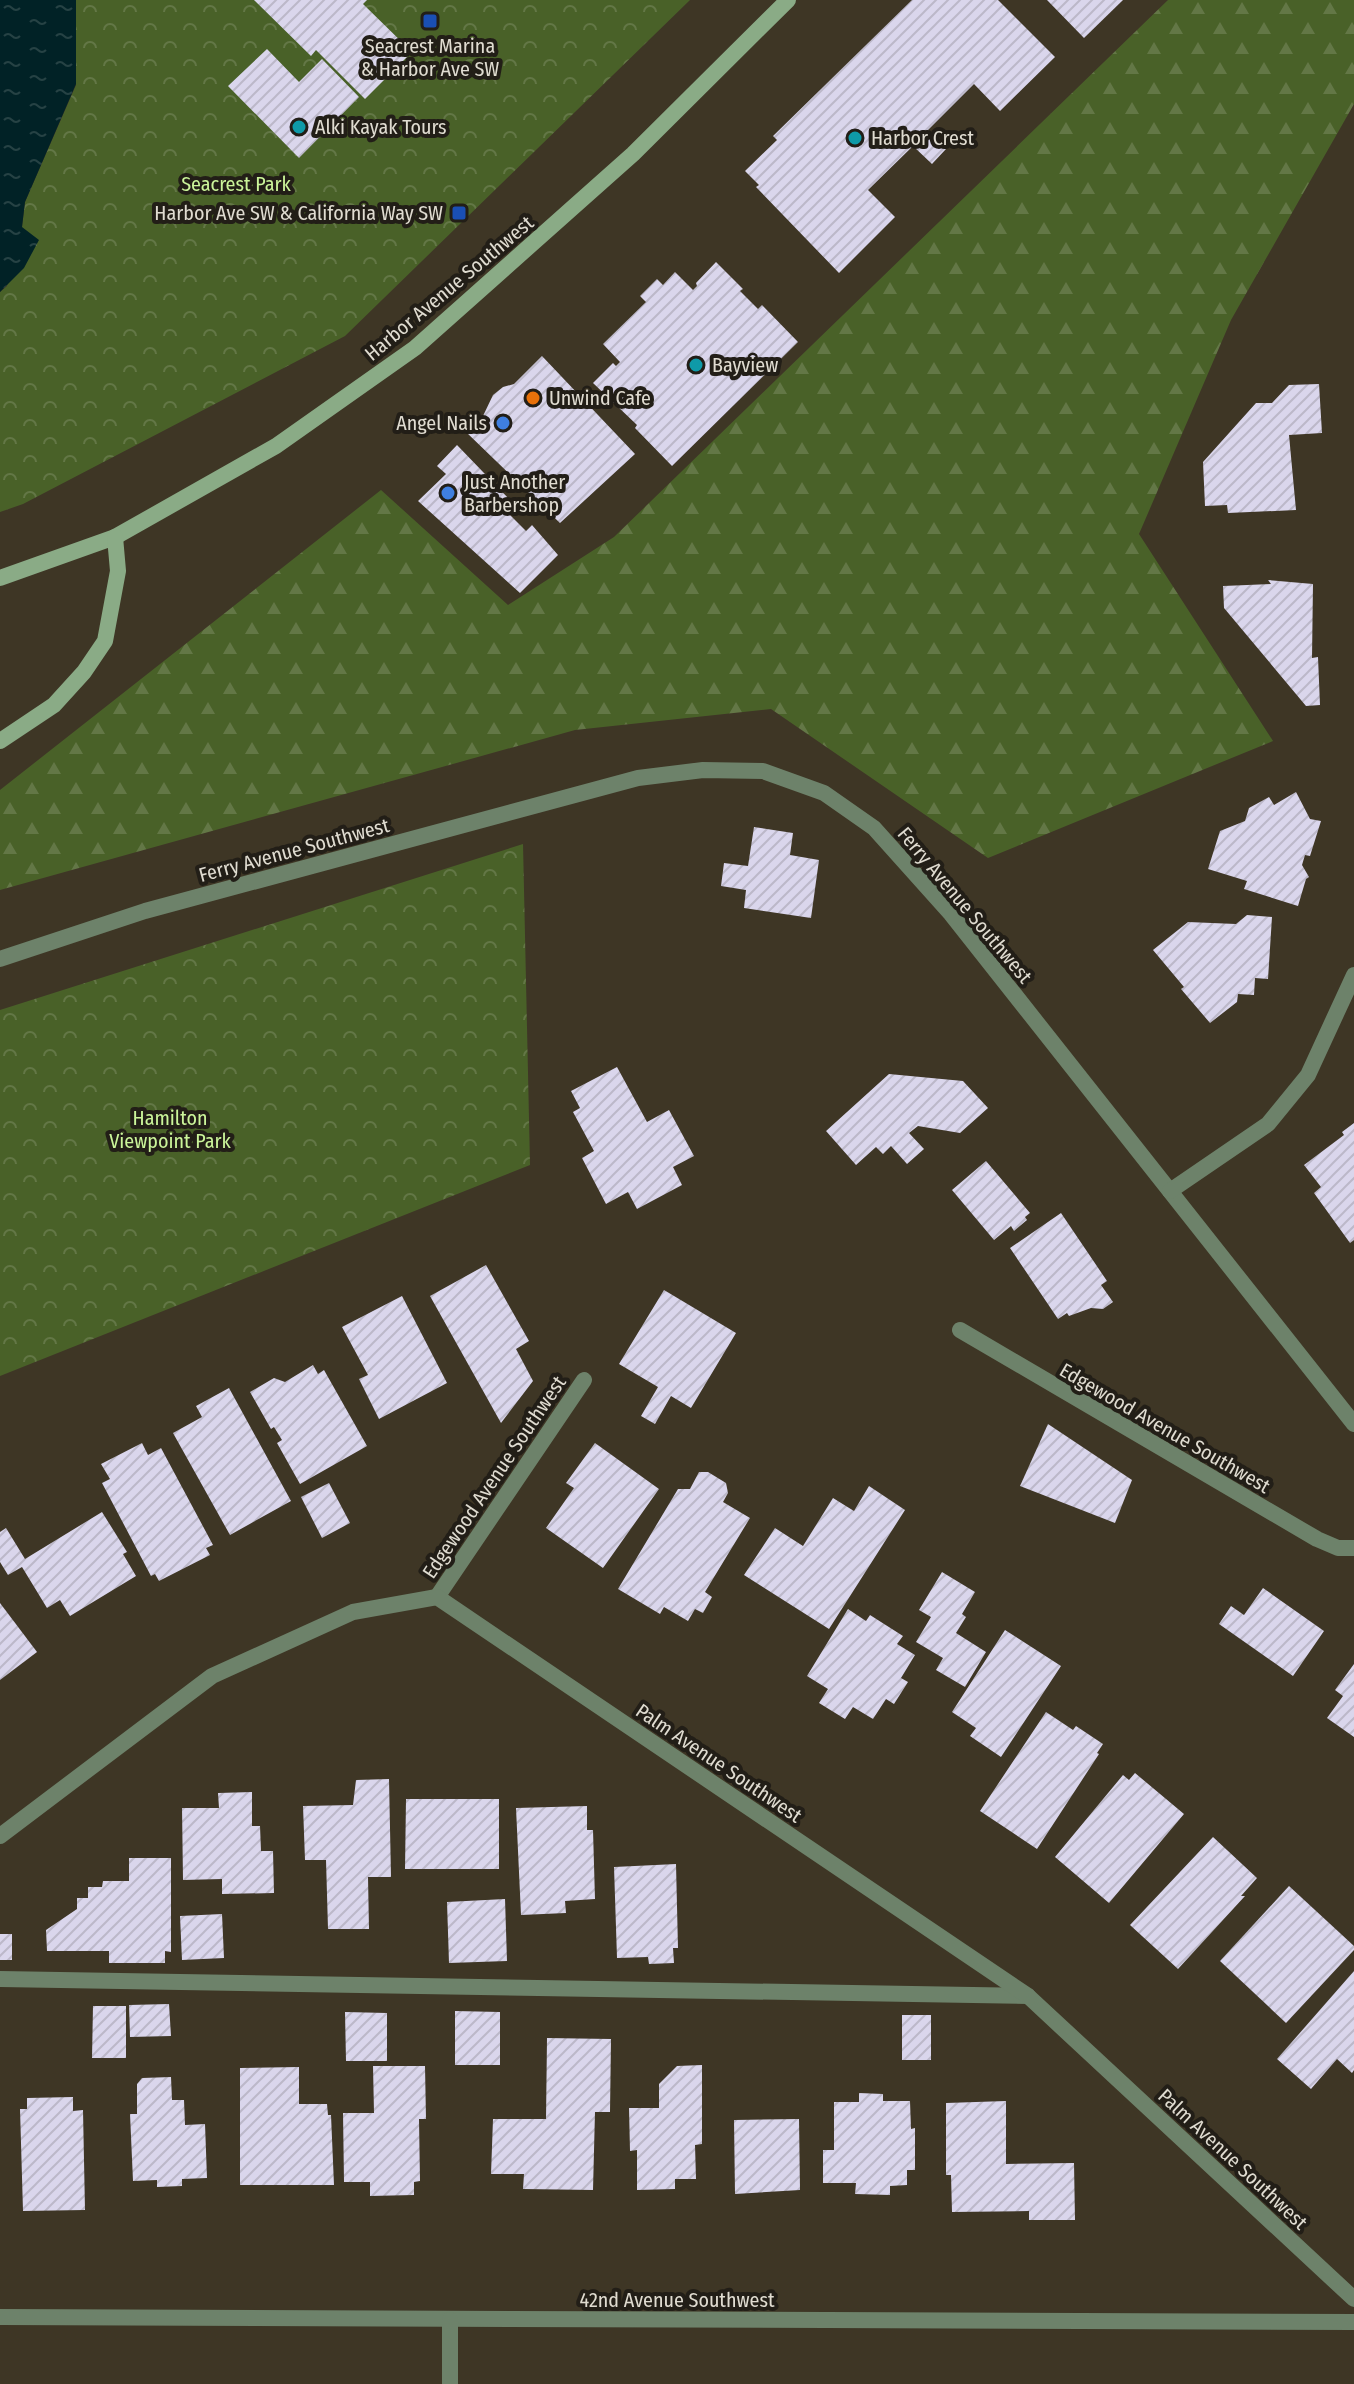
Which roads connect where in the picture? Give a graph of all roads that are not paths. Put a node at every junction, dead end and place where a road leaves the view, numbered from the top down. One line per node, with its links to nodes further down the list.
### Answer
1 (788, 0): 2 (main road, Harbor Avenue Southwest)
2 (115, 537): 3 (main road, Harbor Avenue Southwest); 4 (main road)
3 (0, 578)
4 (0, 741)
5 (0, 959): 7 (street, Ferry Avenue Southwest)
6 (1354, 975): 7 (street)
7 (1170, 1191): 10 (street, Ferry Avenue Southwest)
8 (960, 1330): 11 (street, Edgewood Avenue Southwest)
9 (584, 1380): 12 (street, Edgewood Avenue Southwest)
10 (1354, 1424)
11 (1354, 1548)
12 (437, 1597): 13 (street); 15 (street, Palm Avenue Southwest)
13 (0, 1836)
14 (0, 1979): 15 (street)
15 (1028, 1996): 16 (street, Palm Avenue Southwest)
16 (1354, 2299)
17 (0, 2317): 18 (street, 42nd Avenue Southwest)
18 (450, 2320): 19 (street, 42nd Avenue Southwest); 20 (street)
19 (1354, 2322)
20 (450, 2384)

